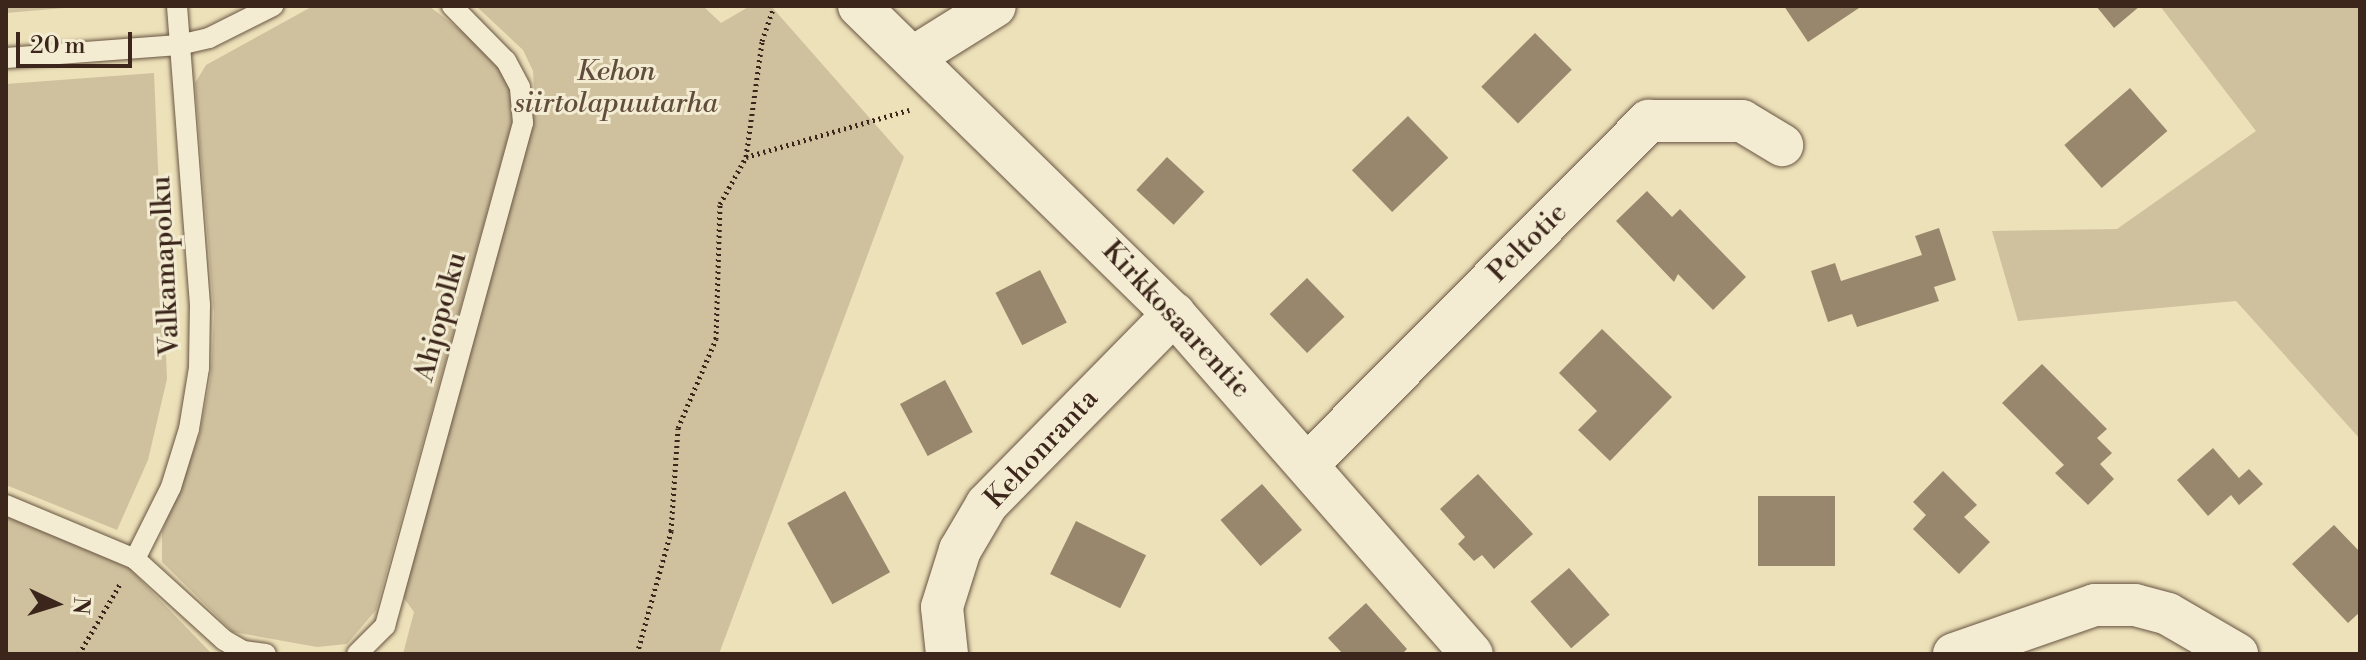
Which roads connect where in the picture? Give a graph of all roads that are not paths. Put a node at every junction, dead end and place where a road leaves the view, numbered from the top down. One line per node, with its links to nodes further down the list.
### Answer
1 (177, 6): 6 (lane, Valkamapolku)
2 (273, 6): 6 (lane)
3 (452, 6): 15 (lane, Ahjopolku)
4 (859, 6): 7 (street, Kirkkosaarentie)
5 (995, 6): 7 (street)
6 (179, 45): 8 (lane); 13 (lane, Valkamapolku)
7 (915, 56): 10 (street, Kirkkosaarentie)
8 (6, 58)
9 (1782, 145): 11 (street, Peltotie)
10 (1174, 314): 11 (street, Kirkkosaarentie); 16 (street, Kehonranta)
11 (1308, 464): 17 (street, Kirkkosaarentie)
12 (6, 505): 13 (lane)
13 (135, 559): 14 (lane)
14 (266, 654)
15 (357, 654)
16 (947, 654)
17 (1472, 654)
18 (1954, 654): 19 (street)
19 (2237, 654)

